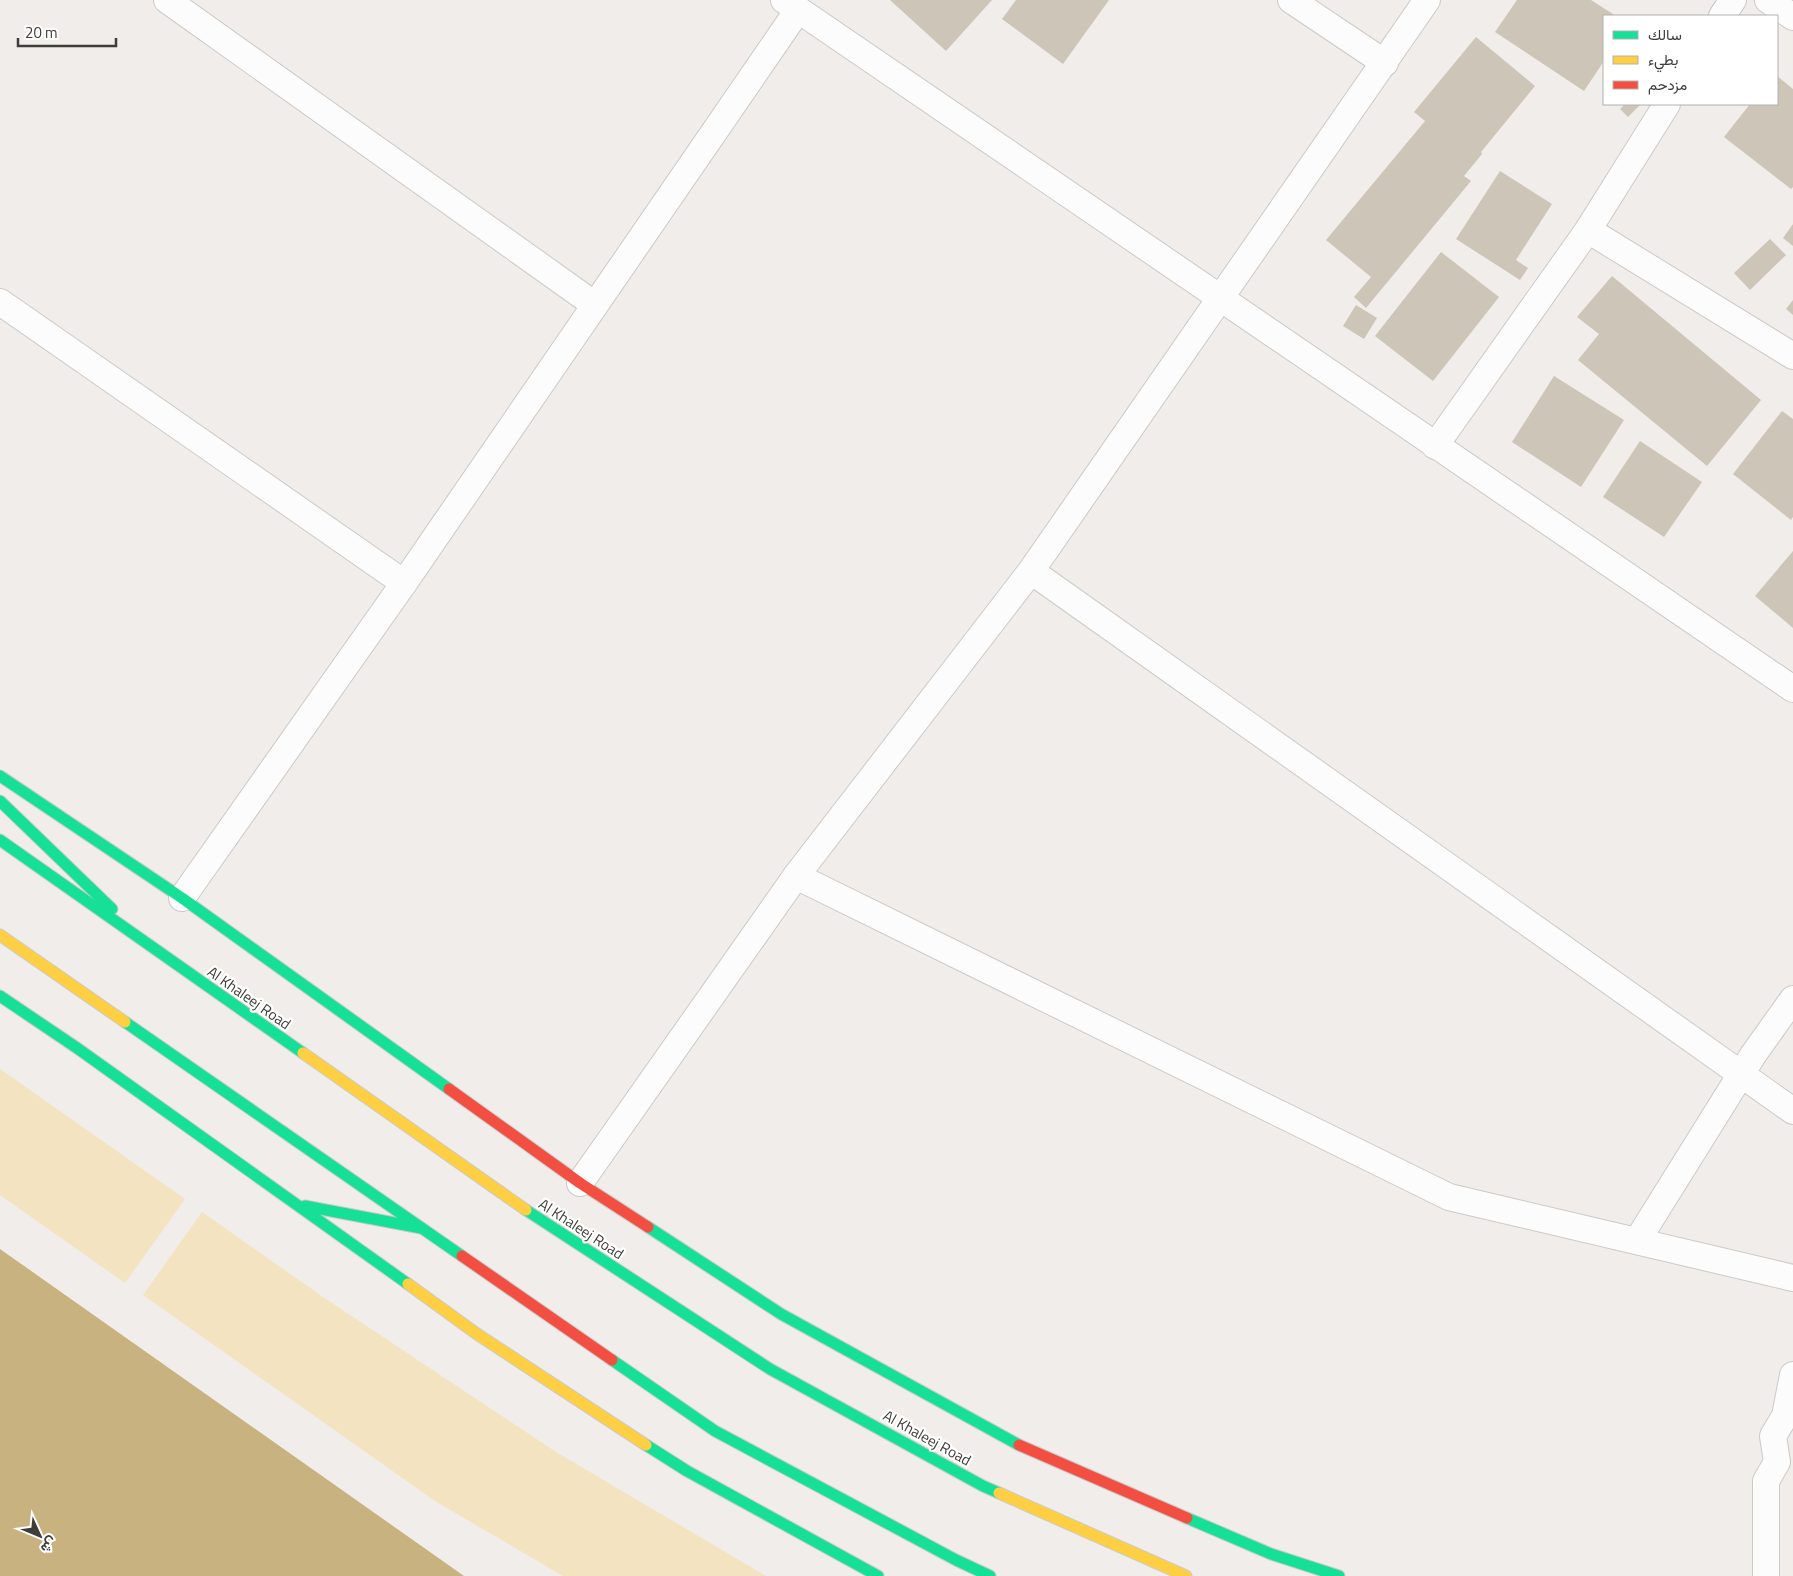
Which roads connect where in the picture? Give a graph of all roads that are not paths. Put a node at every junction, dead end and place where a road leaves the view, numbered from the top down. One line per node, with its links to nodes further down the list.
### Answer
1 (167, 0): 14 (street)
2 (1291, 0): 9 (street)
3 (1427, 0): 9 (street)
4 (1733, 0): 7 (street)
5 (1768, 0): 8 (street)
6 (791, 5): 12 (street); 14 (street)
7 (1723, 15)
8 (1793, 17)
9 (1384, 63): 12 (street)
10 (1666, 105): 11 (street)
11 (1588, 230): 15 (street); 16 (street)
12 (1221, 299): 16 (street); 17 (street)
13 (0, 302): 18 (street)
14 (596, 304): 18 (street)
15 (1793, 356)
16 (1436, 446): 19 (street)
17 (1031, 571): 24 (street); 30 (street)
18 (404, 583): 25 (street)
19 (1793, 689)
20 (0, 776): 22 (main road)
21 (0, 801): 22 (main road); 27 (main road)
22 (54, 812): 25 (main road)
23 (0, 840): 27 (main road, Al Khaleej Road)
24 (796, 876): 32 (street); 35 (street)
25 (182, 898): 32 (main road)
26 (0, 935): 34 (main road)
27 (150, 946): 40 (main road, Al Khaleej Road)
28 (0, 996): 33 (main road)
29 (1793, 999): 30 (street)
30 (1741, 1075): 31 (street); 35 (street)
31 (1793, 1111)
32 (580, 1183): 41 (main road)
33 (296, 1205): 34 (main road); 38 (main road)
34 (421, 1228): 39 (main road)
35 (1637, 1241): 36 (street)
36 (1793, 1278)
37 (1793, 1376): 42 (street)
38 (878, 1576)
39 (990, 1576)
40 (1186, 1576)
41 (1339, 1576)
42 (1766, 1576)

